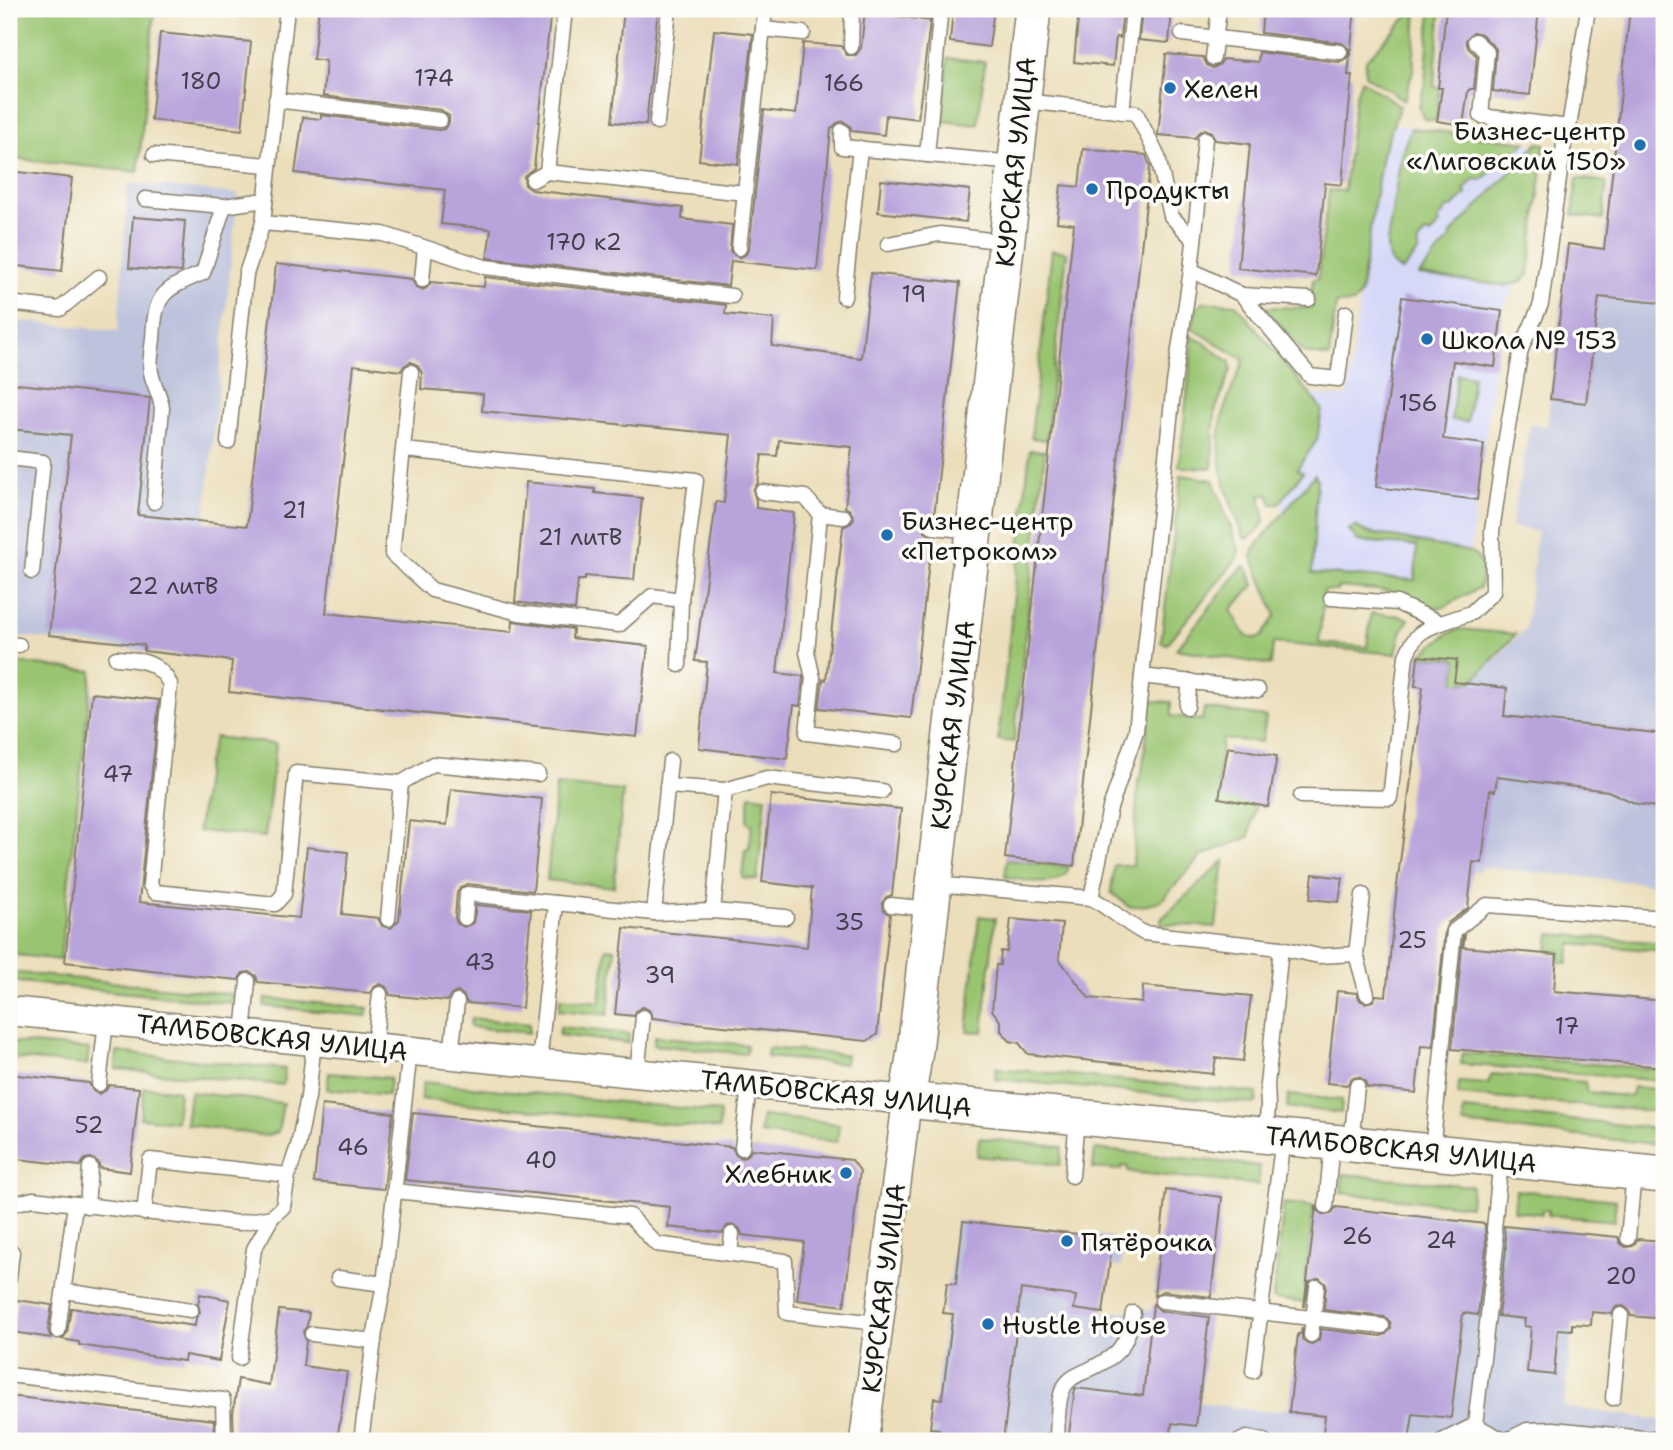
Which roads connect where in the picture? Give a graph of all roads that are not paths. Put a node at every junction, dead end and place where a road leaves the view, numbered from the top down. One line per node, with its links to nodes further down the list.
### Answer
1 (286, 9): 19 (lane)
2 (565, 9): 32 (lane)
3 (670, 9): 23 (lane)
4 (765, 9): 11 (lane)
5 (852, 9): 16 (lane)
6 (930, 9): 29 (lane)
7 (1032, 9): 20 (street, КУРСКАЯ УЛИЦА)
8 (1219, 9): 14 (lane)
9 (1588, 9): 24 (lane)
10 (1133, 10): 21 (lane)
11 (763, 29): 12 (lane); 34 (lane)
12 (803, 33)
13 (1182, 34): 14 (lane)
14 (1215, 38): 17 (lane); 18 (lane)
15 (1475, 41): 24 (lane)
16 (851, 47)
17 (1340, 52)
18 (1213, 58)
19 (276, 100): 22 (lane); 31 (lane)
20 (1022, 100): 21 (lane); 30 (street, КУРСКАЯ УЛИЦА)
21 (1122, 112): 39 (lane)
22 (440, 120)
23 (657, 122)
24 (1569, 127): 66 (lane)
25 (842, 131): 27 (lane)
26 (1205, 139): 39 (lane)
27 (859, 148): 29 (lane); 49 (lane)
28 (154, 155): 31 (lane)
29 (927, 155): 30 (lane)
30 (1015, 163): 40 (street, КУРСКАЯ УЛИЦА)
31 (268, 165): 36 (lane)
32 (547, 172): 33 (lane); 34 (lane)
33 (533, 180)
34 (745, 194): 43 (lane)
35 (145, 199): 37 (lane)
36 (265, 200): 37 (lane); 38 (lane)
37 (224, 206): 58 (lane)
38 (262, 223): 42 (lane); 54 (lane)
39 (1194, 240): 44 (lane)
40 (1006, 242): 41 (lane); 62 (street, КУРСКАЯ УЛИЦА)
41 (888, 244)
42 (425, 248): 46 (lane); 48 (lane)
43 (740, 248)
44 (1191, 270): 47 (lane); 69 (lane)
45 (99, 277): 51 (lane)
46 (422, 281)
47 (1242, 295): 50 (lane); 52 (lane)
48 (732, 296)
49 (844, 297)
50 (1310, 299)
51 (9, 303)
52 (1346, 313)
53 (411, 372): 55 (lane)
54 (228, 442)
55 (404, 450): 65 (lane); 65 (lane)
56 (9, 458): 63 (lane)
57 (762, 492): 59 (lane)
58 (155, 502)
59 (820, 514): 60 (lane); 73 (lane)
60 (844, 517)
61 (933, 527): 62 (lane)
62 (974, 531): 82 (street, КУРСКАЯ УЛИЦА)
63 (32, 572)
64 (1331, 598): 66 (lane)
65 (681, 600): 68 (lane)
66 (1441, 624): 80 (lane)
67 (116, 658): 76 (lane)
68 (679, 665)
69 (1142, 676): 70 (lane); 83 (lane)
70 (1191, 681): 71 (lane); 72 (lane)
71 (1258, 690)
72 (1187, 706)
73 (897, 744)
74 (670, 761): 77 (lane)
75 (538, 774): 76 (lane)
76 (401, 783): 91 (lane)
77 (667, 786): 78 (lane); 87 (lane)
78 (725, 790): 79 (lane); 86 (lane)
79 (882, 791)
80 (1301, 796)
81 (1363, 894): 93 (lane)
82 (932, 897): 83 (lane); 85 (lane); 111 (street, КУРСКАЯ УЛИЦА)
83 (1091, 898): 92 (lane)
84 (556, 903): 87 (lane); 89 (lane); 106 (lane)
85 (891, 905)
86 (713, 911): 87 (lane); 88 (lane)
87 (654, 913)
88 (786, 917)
89 (464, 918)
90 (1664, 918): 116 (lane)
91 (388, 919)
92 (1281, 948): 93 (lane); 113 (lane)
93 (1356, 954): 96 (lane)
94 (248, 981): 101 (lane)
95 (380, 994): 103 (lane)
96 (1367, 994)
97 (457, 1002): 105 (lane)
98 (9, 1012): 100 (street, ТАМБОВСКАЯ УЛИЦА)
99 (643, 1017): 107 (lane)
100 (106, 1021): 101 (street, ТАМБОВСКАЯ УЛИЦА); 108 (lane)
101 (243, 1035): 102 (street, ТАМБОВСКАЯ УЛИЦА)
102 (314, 1042): 103 (street, ТАМБОВСКАЯ УЛИЦА); 120 (lane)
103 (374, 1048): 104 (street, ТАМБОВСКАЯ УЛИЦА)
104 (410, 1051): 105 (street, ТАМБОВСКАЯ УЛИЦА); 122 (lane)
105 (451, 1055): 106 (street, ТАМБОВСКАЯ УЛИЦА)
106 (539, 1064): 107 (street, ТАМБОВСКАЯ УЛИЦА)
107 (637, 1073): 109 (street, ТАМБОВСКАЯ УЛИЦА)
108 (99, 1084)
109 (749, 1085): 111 (street, ТАМБОВСКАЯ УЛИЦА); 115 (lane)
110 (1357, 1086): 114 (lane)
111 (907, 1100): 112 (street, ТАМБОВСКАЯ УЛИЦА); 143 (street, КУРСКАЯ УЛИЦА)
112 (1078, 1117): 113 (street, ТАМБОВСКАЯ УЛИЦА); 121 (lane)
113 (1274, 1136): 114 (street, ТАМБОВСКАЯ УЛИЦА); 140 (lane)
114 (1341, 1143): 116 (street, ТАМБОВСКАЯ УЛИЦА); 125 (lane)
115 (742, 1148)
116 (1432, 1152): 117 (street, ТАМБОВСКАЯ УЛИЦА)
117 (1500, 1158): 119 (street, ТАМБОВСКАЯ УЛИЦА); 153 (lane)
118 (90, 1167): 124 (lane)
119 (1649, 1173): 129 (lane)
120 (288, 1175): 126 (lane); 127 (lane)
121 (1072, 1176)
122 (395, 1191): 131 (lane); 134 (lane)
123 (9, 1205): 124 (lane)
124 (81, 1205): 126 (lane); 136 (lane)
125 (1326, 1206)
126 (144, 1213): 127 (lane)
127 (272, 1217): 149 (lane)
128 (732, 1234): 131 (lane)
129 (1628, 1238)
130 (12, 1252): 133 (lane)
131 (730, 1254): 143 (lane)
132 (338, 1278): 134 (lane)
133 (9, 1279)
134 (384, 1284): 148 (lane)
135 (1317, 1287): 142 (lane)
136 (64, 1291): 138 (lane); 145 (lane)
137 (1162, 1301): 140 (lane)
138 (191, 1310)
139 (1133, 1313): 158 (lane)
140 (1260, 1313): 142 (lane); 150 (lane)
141 (1621, 1315): 152 (lane)
142 (1313, 1318): 144 (lane); 147 (lane)
143 (878, 1323): 157 (street, КУРСКАЯ УЛИЦА)
144 (1382, 1326)
145 (58, 1331)
146 (312, 1334): 148 (lane)
147 (1311, 1335)
148 (374, 1341): 156 (lane)
149 (239, 1358)
150 (1253, 1371)
151 (9, 1375): 155 (lane)
152 (1614, 1398)
153 (1475, 1425): 161 (lane); 162 (lane)
154 (1664, 1440): 162 (lane)
155 (224, 1441)
156 (361, 1441)
157 (863, 1441)
158 (1048, 1441)
159 (1240, 1441): 160 (lane)
160 (1264, 1441)
161 (1442, 1441)
162 (1505, 1441)

